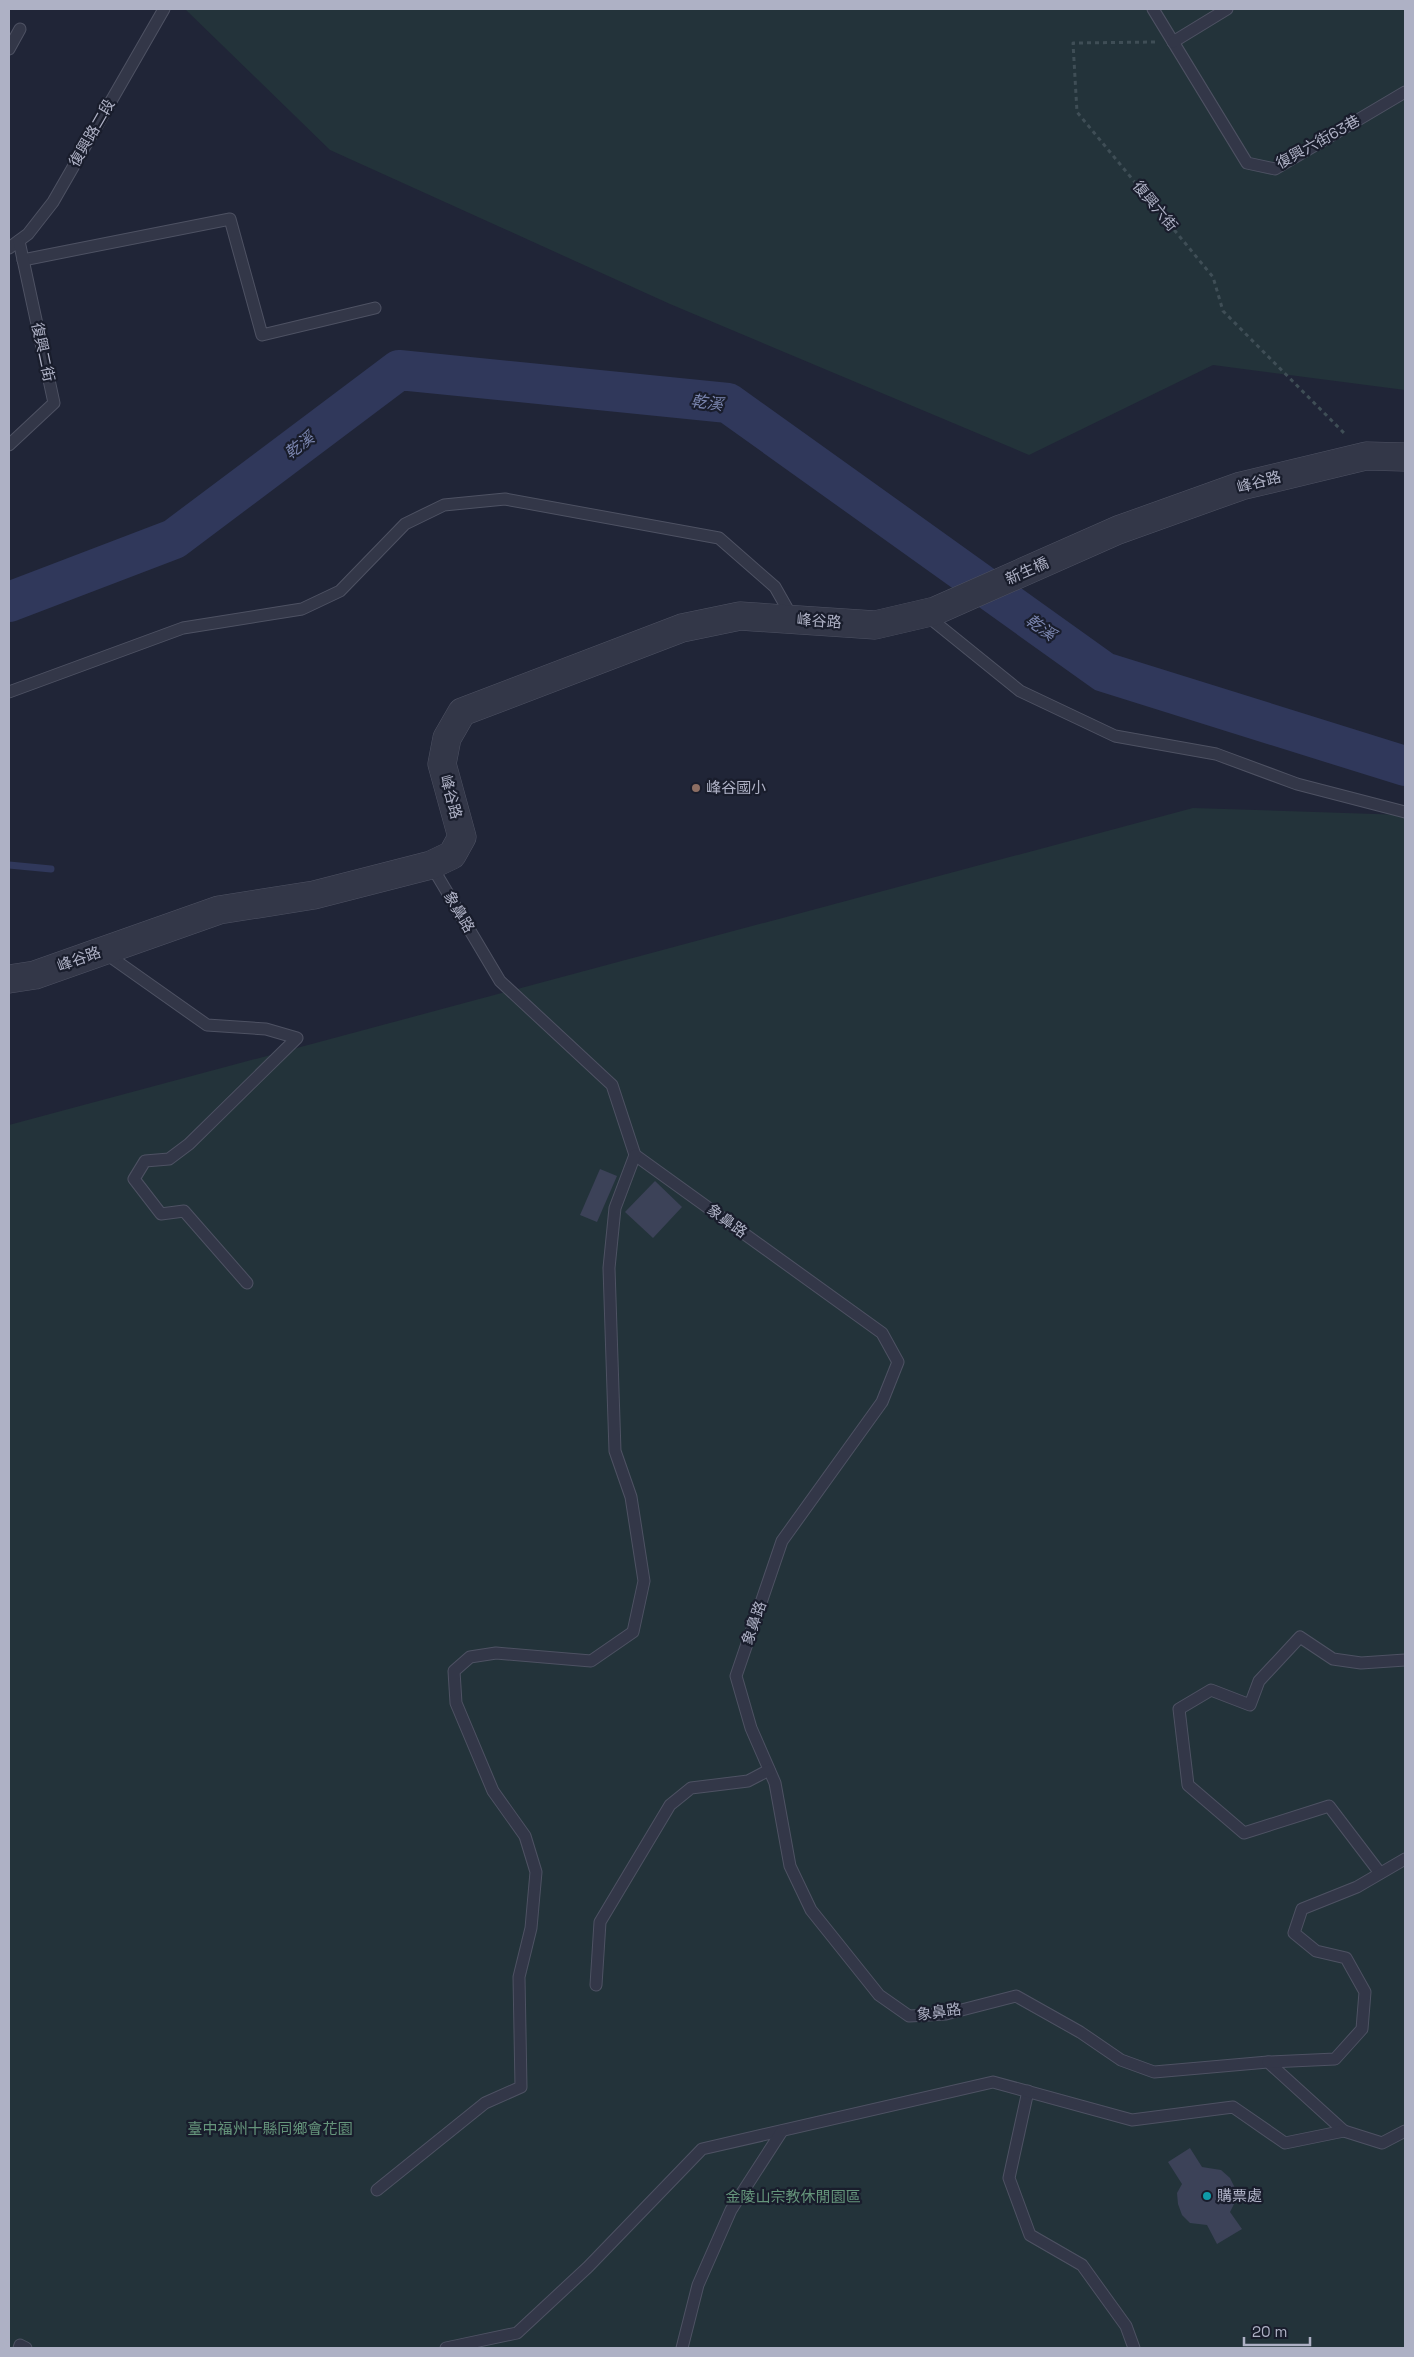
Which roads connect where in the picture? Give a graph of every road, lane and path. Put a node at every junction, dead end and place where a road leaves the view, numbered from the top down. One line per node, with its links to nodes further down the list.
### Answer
1 (164, 9): 8 (lane, 復興路二段)
2 (1153, 9): 5 (lane)
3 (1227, 9): 5 (lane)
4 (20, 30): 6 (lane)
5 (1173, 42): 7 (lane, 復興六街63巷); 13 (path, 復興六街)
6 (9, 49)
7 (1405, 92)
8 (19, 241): 9 (lane, 復興路二段); 10 (lane, 復興二街)
9 (9, 248)
10 (23, 260): 11 (lane); 12 (lane, 復興二街)
11 (375, 308)
12 (9, 444)
13 (1366, 456): 14 (street, 峰谷路); 15 (street, 峰谷路)
14 (1405, 457)
15 (1118, 530): 16 (street, 新生橋)
16 (930, 613): 17 (street, 峰谷路); 19 (lane)
17 (793, 619): 18 (lane); 20 (street, 峰谷路)
18 (9, 692)
19 (1405, 812)
20 (431, 865): 21 (street, 峰谷路); 23 (lane, 象鼻路)
21 (102, 951): 22 (street, 峰谷路); 24 (lane)
22 (9, 979)
23 (635, 1155): 26 (lane, 象鼻路); 35 (lane)
24 (247, 1284)
25 (1405, 1660): 28 (lane)
26 (769, 1770): 29 (lane); 30 (lane, 象鼻路)
27 (1405, 1859): 28 (lane)
28 (1380, 1873): 30 (lane, 象鼻路)
29 (596, 1985)
30 (1268, 2062): 33 (lane)
31 (1028, 2091): 32 (lane); 33 (lane); 40 (lane)
32 (782, 2131): 38 (lane); 39 (lane)
33 (1344, 2131): 34 (lane)
34 (1405, 2131)
35 (377, 2190)
36 (18, 2348): 37 (lane)
37 (26, 2348)
38 (446, 2348)
39 (682, 2348)
40 (1134, 2348)

